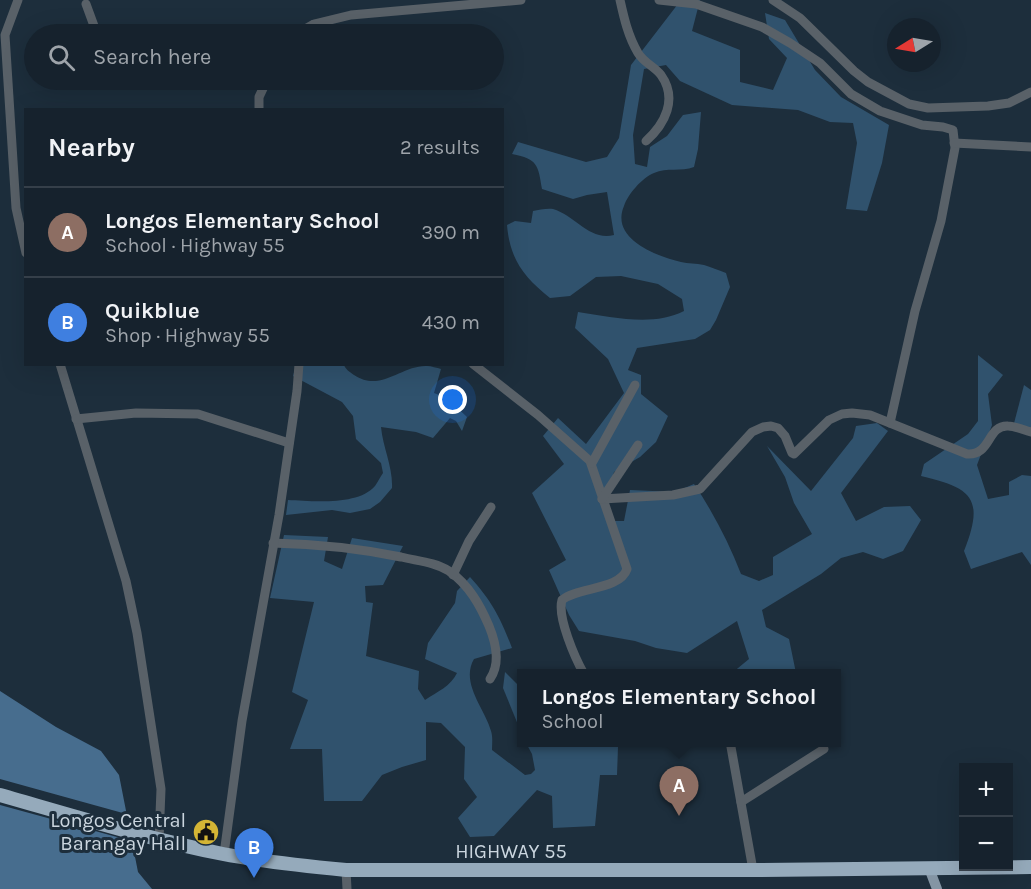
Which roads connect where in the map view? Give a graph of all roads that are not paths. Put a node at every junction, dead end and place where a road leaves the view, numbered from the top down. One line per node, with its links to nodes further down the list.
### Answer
1 (18, 0): 15 (street)
2 (521, 0): 8 (street)
3 (620, 0): 12 (street)
4 (659, 0): 13 (street)
5 (773, 0): 10 (street)
6 (86, 4): 7 (street)
7 (93, 24)
8 (314, 24)
9 (262, 90): 11 (street)
10 (1031, 92)
11 (259, 108)
12 (646, 141)
13 (954, 142): 14 (street); 21 (street)
14 (1031, 147)
15 (24, 244)
16 (61, 366): 20 (street)
17 (299, 366): 23 (street)
18 (475, 366): 25 (street)
19 (635, 385): 25 (street)
20 (76, 419): 23 (street); 36 (street)
21 (890, 423): 22 (street); 26 (street)
22 (1031, 432)
23 (289, 443): 28 (street)
24 (639, 445): 26 (street)
25 (592, 464): 26 (street)
26 (602, 500): 30 (street)
27 (491, 507): 29 (street)
28 (273, 543): 29 (street); 37 (street)
29 (453, 575): 31 (street)
30 (581, 669)
31 (490, 678)
32 (731, 747): 35 (street)
33 (824, 748): 35 (street)
34 (0, 795): 36 (highway, HIGHWAY 55)
35 (741, 802): 41 (street)
36 (159, 840): 37 (highway, HIGHWAY 55)
37 (224, 854): 40 (highway, HIGHWAY 55)
38 (1031, 867): 39 (highway, HIGHWAY 55)
39 (930, 868): 41 (highway, HIGHWAY 55); 43 (main road)
40 (346, 870): 41 (highway, HIGHWAY 55); 42 (street)
41 (753, 870)
42 (347, 889)
43 (937, 889)

